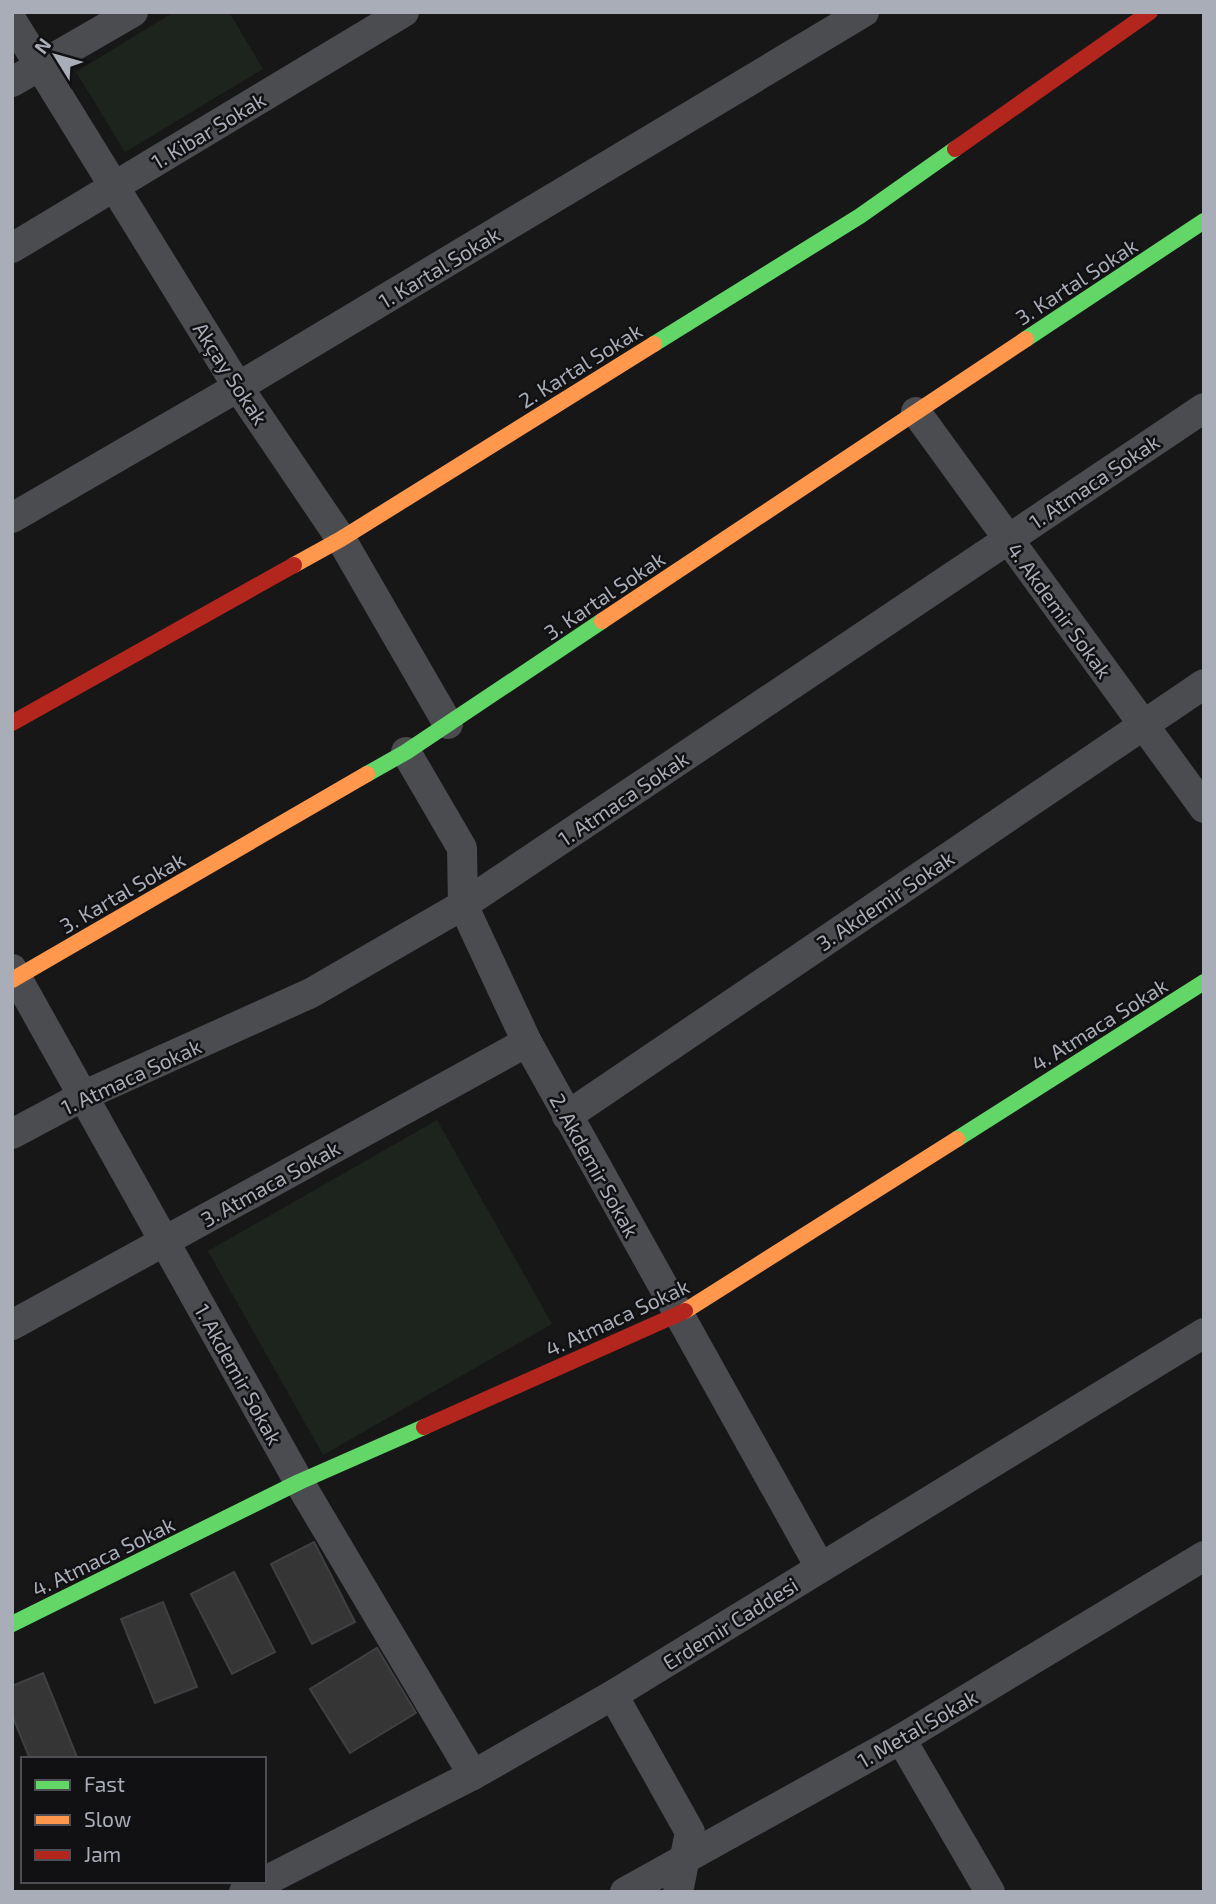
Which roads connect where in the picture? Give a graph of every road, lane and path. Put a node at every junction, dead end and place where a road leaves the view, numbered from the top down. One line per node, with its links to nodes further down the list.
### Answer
1 (134, 12): 6 (street)
2 (404, 12): 8 (street, 1. Kibar Sokak)
3 (864, 12): 11 (street, 1. Kartal Sokak)
4 (1150, 12): 16 (street, 2. Kartal Sokak)
5 (12, 21): 6 (street, Akçay Sokak)
6 (41, 65): 7 (street); 8 (street, Akçay Sokak)
7 (12, 82)
8 (114, 185): 10 (street, 1. Kibar Sokak); 11 (street, Akçay Sokak)
9 (1204, 221): 13 (street, 3. Kartal Sokak)
10 (12, 248)
11 (238, 387): 14 (street, 1. Kartal Sokak); 16 (street, Akçay Sokak)
12 (1204, 408): 15 (street, 1. Atmaca Sokak)
13 (916, 412): 15 (street, 4. Akdemir Sokak); 19 (street, 3. Kartal Sokak)
14 (12, 518)
15 (1008, 538): 20 (street, 4. Akdemir Sokak); 23 (street, 1. Atmaca Sokak)
16 (341, 539): 18 (street, 2. Kartal Sokak); 19 (street, Akçay Sokak)
17 (1204, 684): 20 (street, 3. Akdemir Sokak)
18 (12, 723)
19 (448, 724): 21 (street, 3. Kartal Sokak)
20 (1144, 725): 22 (street, 4. Akdemir Sokak); 28 (street, 3. Akdemir Sokak)
21 (406, 752): 23 (street, 2. Akdemir Sokak); 24 (street, 3. Kartal Sokak)
22 (1204, 807)
23 (463, 905): 26 (street, 2. Akdemir Sokak); 27 (street, 1. Atmaca Sokak)
24 (14, 975): 27 (street, 1. Akdemir Sokak)
25 (1204, 982): 31 (street, 4. Atmaca Sokak)
26 (527, 1042): 28 (street, 2. Akdemir Sokak); 30 (street, 3. Atmaca Sokak)
27 (85, 1096): 29 (street, 1. Atmaca Sokak); 30 (street, 1. Akdemir Sokak)
28 (567, 1116): 31 (street, 2. Akdemir Sokak)
29 (12, 1134)
30 (166, 1241): 32 (street, 3. Atmaca Sokak); 34 (street, 1. Akdemir Sokak)
31 (680, 1315): 34 (street, 4. Atmaca Sokak); 36 (street, 2. Akdemir Sokak)
32 (12, 1325)
33 (1203, 1335): 36 (street, Erdemir Caddesi)
34 (299, 1482): 37 (street, 4. Atmaca Sokak); 40 (street, 1. Akdemir Sokak)
35 (1204, 1556): 39 (street, 1. Metal Sokak)
36 (820, 1567): 38 (street, Erdemir Caddesi)
37 (12, 1624)
38 (613, 1695): 40 (street, Erdemir Caddesi); 41 (street)
39 (901, 1739): 41 (street, 1. Metal Sokak); 47 (street)
40 (473, 1775): 42 (street, Erdemir Caddesi)
41 (684, 1860): 45 (street, 1. Metal Sokak); 46 (street)
42 (266, 1881)
43 (262, 1883): 44 (street, Erdemir Caddesi)
44 (244, 1892)
45 (625, 1892)
46 (678, 1892)
47 (990, 1892)

